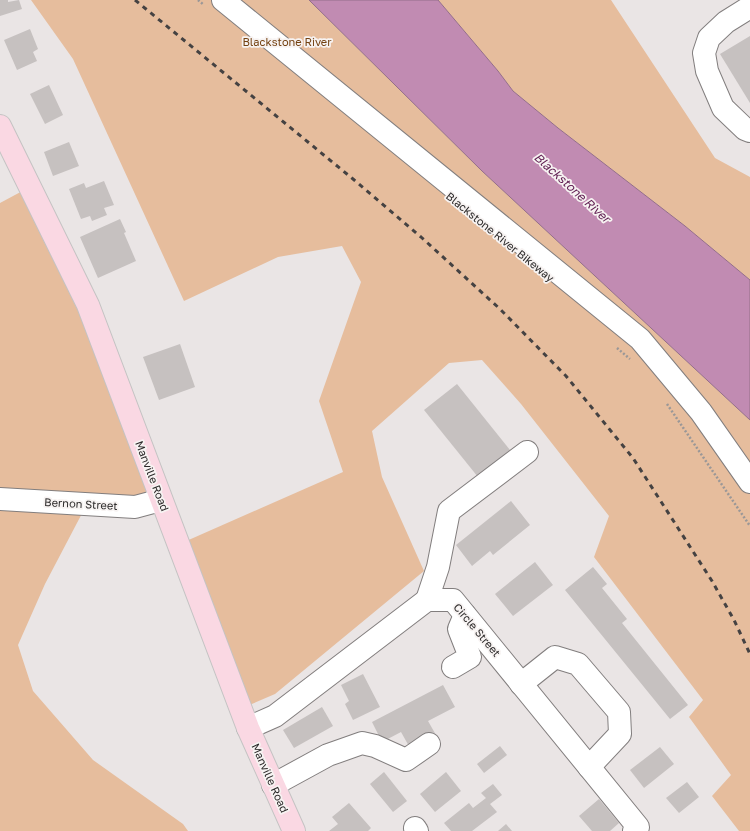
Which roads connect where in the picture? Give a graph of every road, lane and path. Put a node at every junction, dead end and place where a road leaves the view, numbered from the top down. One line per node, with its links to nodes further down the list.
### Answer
1 (198, 0): 2 (path)
2 (216, 5): 10 (street)
3 (750, 7): 5 (street)
4 (0, 126): 12 (main road, Manville Road)
5 (750, 131)
6 (617, 347): 7 (path)
7 (633, 362)
8 (667, 404): 13 (path)
9 (527, 452): 14 (street)
10 (750, 482)
11 (0, 499): 12 (street, Bernon Street)
12 (161, 500): 18 (main road, Manville Road)
13 (750, 526)
14 (427, 600): 15 (street, Circle Street); 18 (street)
15 (465, 615): 16 (street); 17 (street, Circle Street)
16 (453, 667)
17 (521, 684): 20 (street, Circle Street); 20 (street)
18 (248, 728): 21 (main road, Manville Road)
19 (429, 744): 21 (street)
20 (589, 767): 23 (street, Circle Street)
21 (273, 785): 22 (main road, Manville Road)
22 (294, 831)
23 (634, 831)

